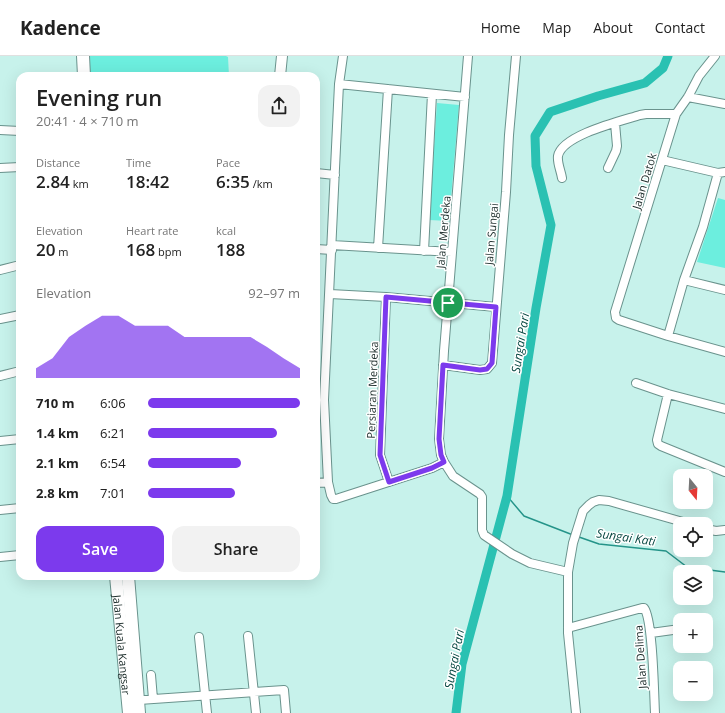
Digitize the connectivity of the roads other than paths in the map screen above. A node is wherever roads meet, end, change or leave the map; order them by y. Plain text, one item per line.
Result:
1 (74, 56) edge
2 (83, 56) edge
3 (282, 56) edge
4 (343, 56) edge
5 (468, 56) edge
6 (516, 56) edge
7 (715, 56) edge
8 (76, 72) edge
9 (84, 72) edge
10 (280, 72) edge
11 (339, 84) junction
12 (388, 89) junction
13 (432, 94) junction
14 (465, 97) junction
15 (688, 97) junction
16 (725, 104) edge
17 (676, 114) junction
18 (615, 123) junction
19 (0, 130) edge
20 (16, 132) edge
21 (662, 160) junction
22 (16, 167) edge
23 (0, 168) edge
24 (608, 168) dead end
25 (722, 172) edge
26 (320, 173) edge
27 (336, 175) junction
28 (562, 178) dead end
29 (332, 248) junction
30 (378, 248) junction
31 (320, 249) edge
32 (424, 251) junction
33 (452, 252) junction
34 (16, 266) edge
35 (0, 270) edge
36 (684, 280) junction
37 (725, 290) edge
38 (330, 294) junction
39 (386, 297) junction
40 (448, 303) junction
41 (496, 307) junction
42 (16, 316) edge
43 (0, 319) edge
44 (668, 336) junction
45 (725, 352) edge
46 (443, 365) junction
47 (16, 373) edge
48 (0, 376) edge
49 (636, 383) dead end
50 (668, 394) junction
51 (725, 409) edge
52 (16, 439) edge
53 (0, 441) edge
54 (444, 462) junction
55 (725, 472) edge
56 (328, 482) junction
57 (389, 482) junction
58 (320, 483) edge
59 (16, 508) edge
60 (0, 510) edge
61 (673, 519) edge
62 (713, 530) edge
63 (725, 530) edge
64 (16, 555) edge
65 (0, 557) edge
66 (568, 572) junction
67 (116, 580) edge
68 (128, 580) edge
69 (568, 628) junction
70 (673, 630) edge
71 (651, 633) junction
72 (248, 636) dead end
73 (199, 637) dead end
74 (150, 675) dead end
75 (253, 692) junction
76 (206, 695) junction
77 (153, 699) junction
78 (139, 700) junction
79 (128, 713) edge
80 (140, 713) edge
81 (207, 713) edge
82 (256, 713) edge
83 (286, 713) edge
84 (576, 713) edge
85 (655, 713) edge

1 - 8 highway
2 - 9 highway
3 - 10 main road
4 - 11 street
5 - 14 street, Jalan Merdeka
6 - 41 street, Jalan Sungai
7 - 15 street, Jalan Datok
11 - 12 street
11 - 27 street
12 - 13 street
12 - 30 street
13 - 14 street
13 - 32 street
14 - 33 street, Jalan Merdeka
15 - 16 street
15 - 17 street, Jalan Datok
17 - 18 street
17 - 21 street, Jalan Datok
18 - 24 street
18 - 28 street
19 - 20 street
21 - 25 street
21 - 44 street, Jalan Datok
22 - 23 street
25 - 36 street
26 - 27 street
27 - 29 street
29 - 30 street
29 - 31 street
29 - 38 street
30 - 32 street
32 - 33 street
33 - 40 street, Jalan Merdeka
34 - 35 street
36 - 37 street
36 - 44 street
38 - 39 street
38 - 56 street
39 - 40 street
39 - 57 street, Persiaran Merdeka
40 - 41 street
40 - 46 street, Jalan Merdeka
41 - 46 street, Jalan Sungai
42 - 43 street
44 - 45 street
46 - 54 street, Jalan Merdeka
47 - 48 street
49 - 50 street
50 - 51 street
50 - 55 street
52 - 53 street
54 - 57 street
54 - 66 street, Jalan Merdeka
56 - 57 street
56 - 58 street
59 - 60 street
61 - 66 street
62 - 63 street
64 - 65 street
66 - 69 street
67 - 79 highway, Jalan Kuala Kangsar
68 - 78 highway, Jalan Kuala Kangsar
69 - 71 street, Jalan Delima
69 - 84 street
70 - 71 street
71 - 85 street, Jalan Delima
72 - 75 street
73 - 76 street
74 - 77 street
75 - 76 street
75 - 82 street
75 - 83 street
76 - 77 street
76 - 81 street
77 - 78 street
78 - 80 highway, Jalan Kuala Kangsar

